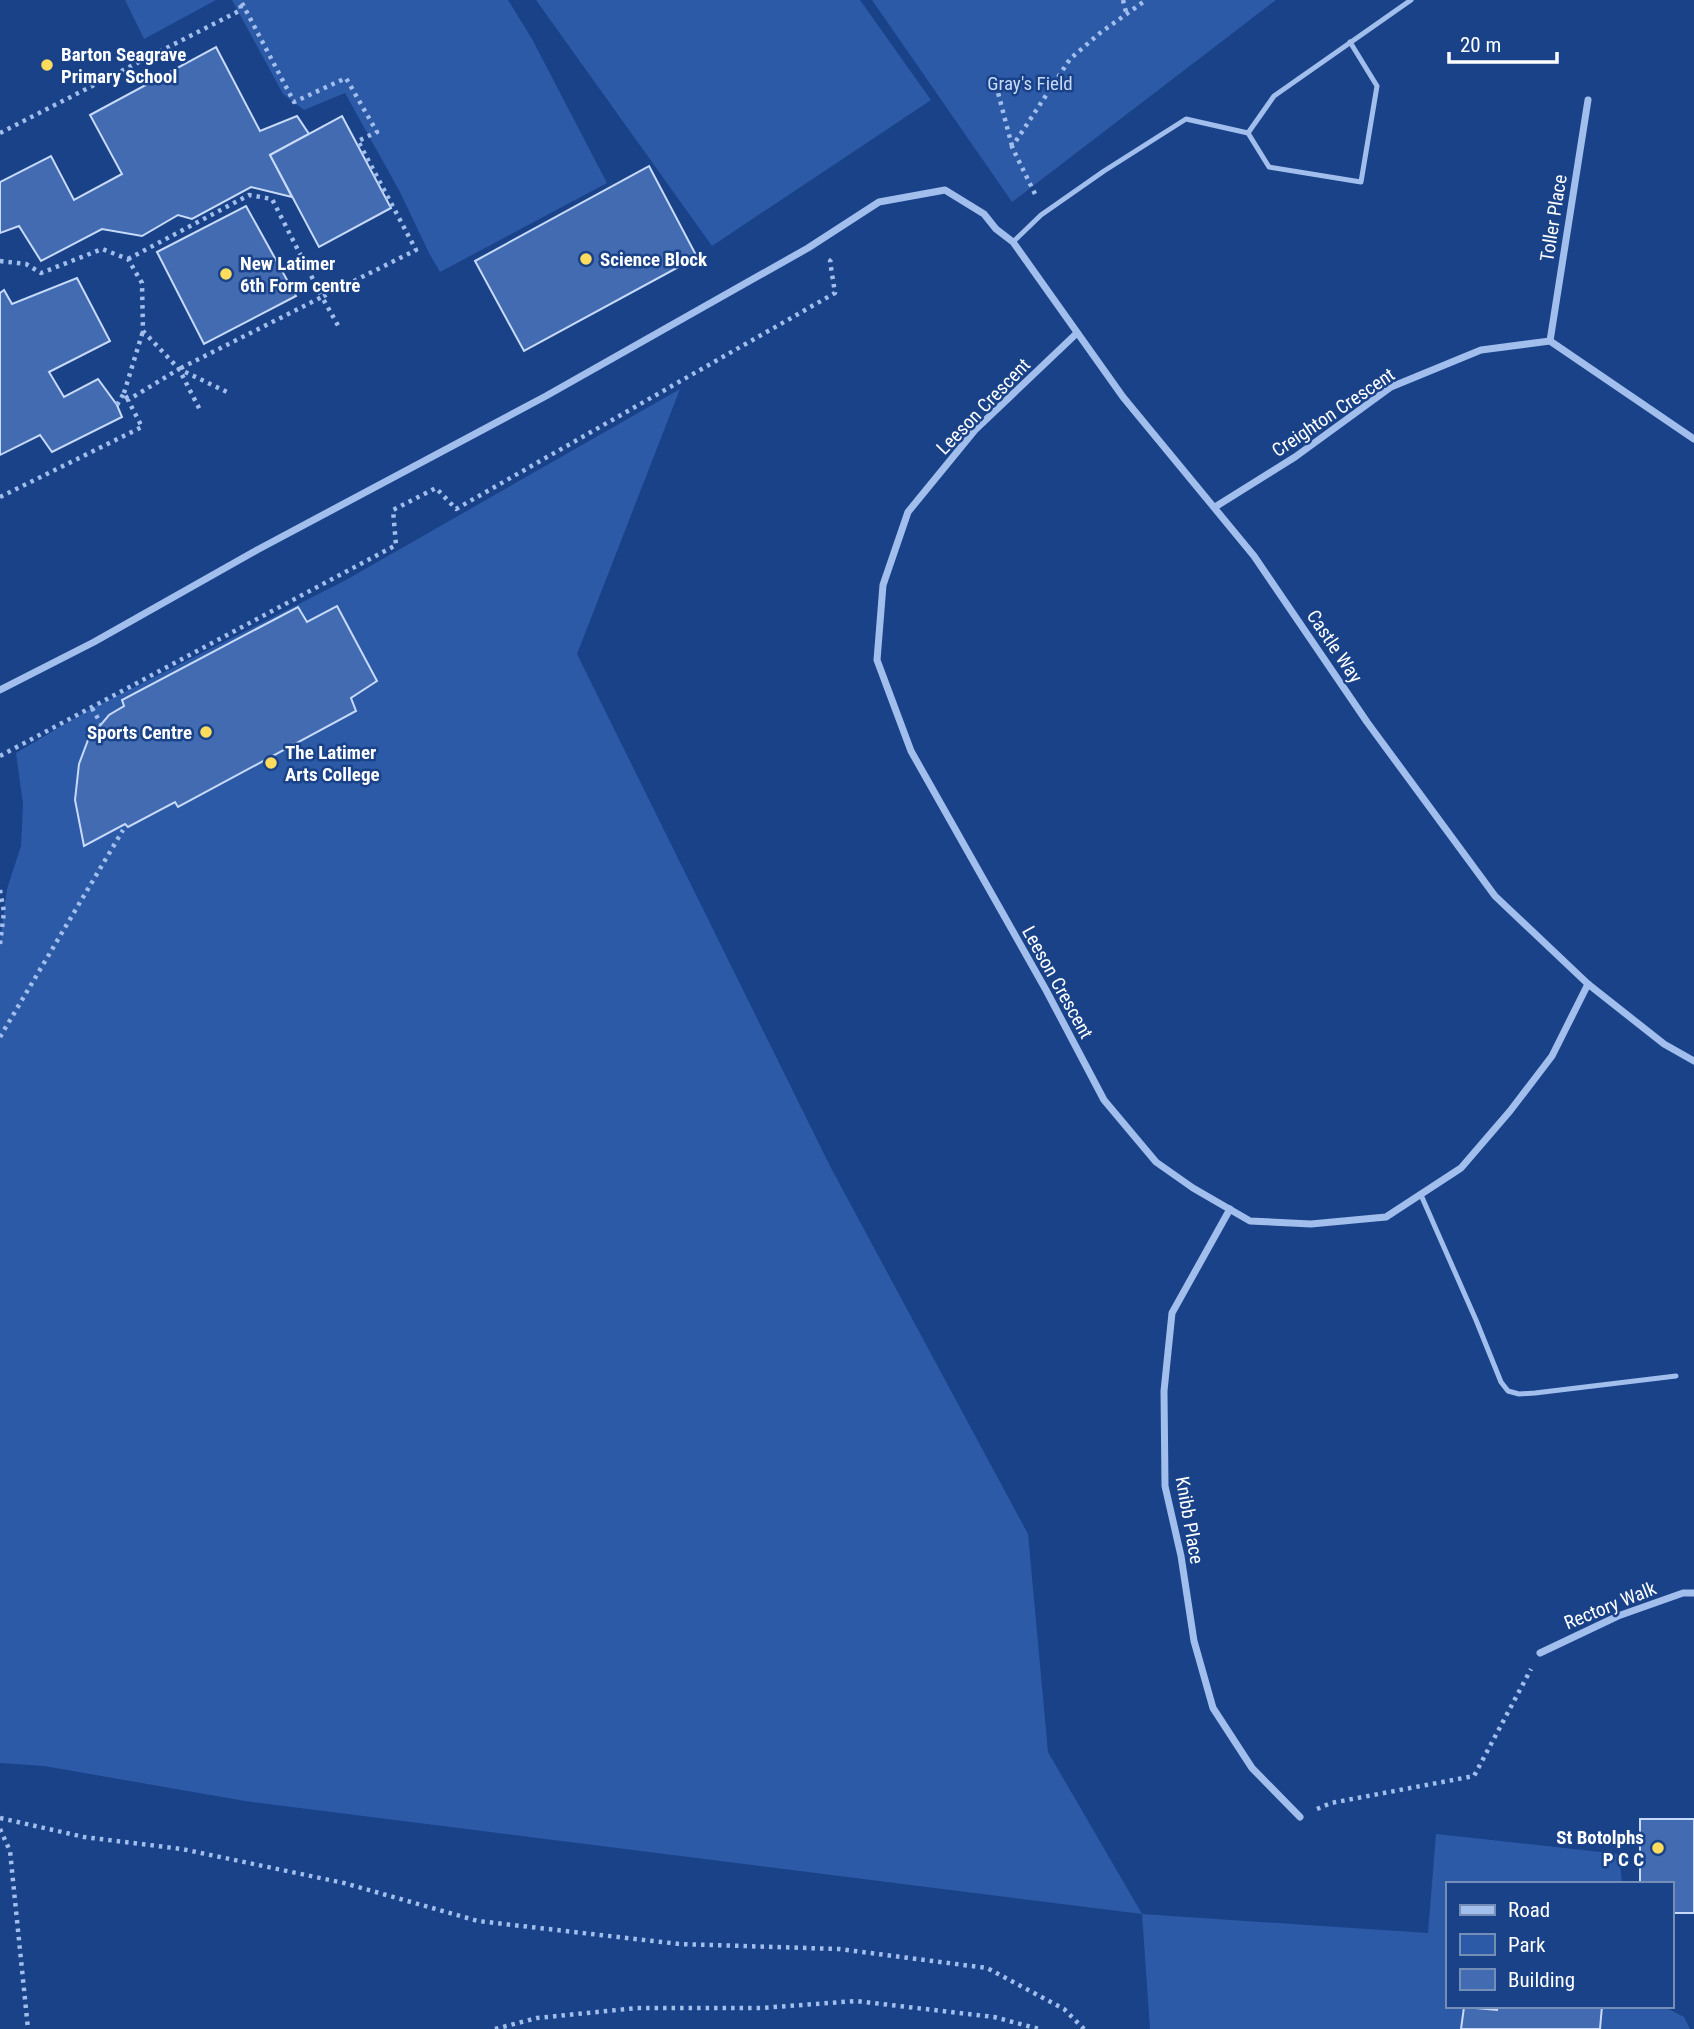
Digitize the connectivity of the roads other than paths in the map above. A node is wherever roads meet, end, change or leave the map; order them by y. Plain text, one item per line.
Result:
1 (1411, 0) edge
2 (1350, 42) junction
3 (1588, 100) dead end
4 (1248, 133) junction
5 (1013, 242) junction
6 (1077, 333) junction
7 (1550, 341) junction
8 (1694, 439) edge
9 (1215, 507) junction
10 (0, 690) edge
11 (1588, 984) junction
12 (1694, 1060) edge
13 (1421, 1195) junction
14 (1230, 1209) junction
15 (1676, 1376) dead end
16 (1694, 1593) edge
17 (1540, 1653) road end
18 (1300, 1817) road end

1 - 2 lane
2 - 4 lane
2 - 4 lane
3 - 7 street, Toller Place
4 - 5 lane
5 - 6 street, Castle Way
5 - 10 street, Castle Way
6 - 9 street, Castle Way
6 - 14 street, Leeson Crescent
7 - 8 street
7 - 9 street, Creighton Crescent
9 - 11 street, Castle Way
11 - 12 street, Castle Way
11 - 13 street, Leeson Crescent
13 - 14 street, Leeson Crescent
13 - 15 lane
14 - 18 street, Knibb Place
16 - 17 street, Rectory Walk

